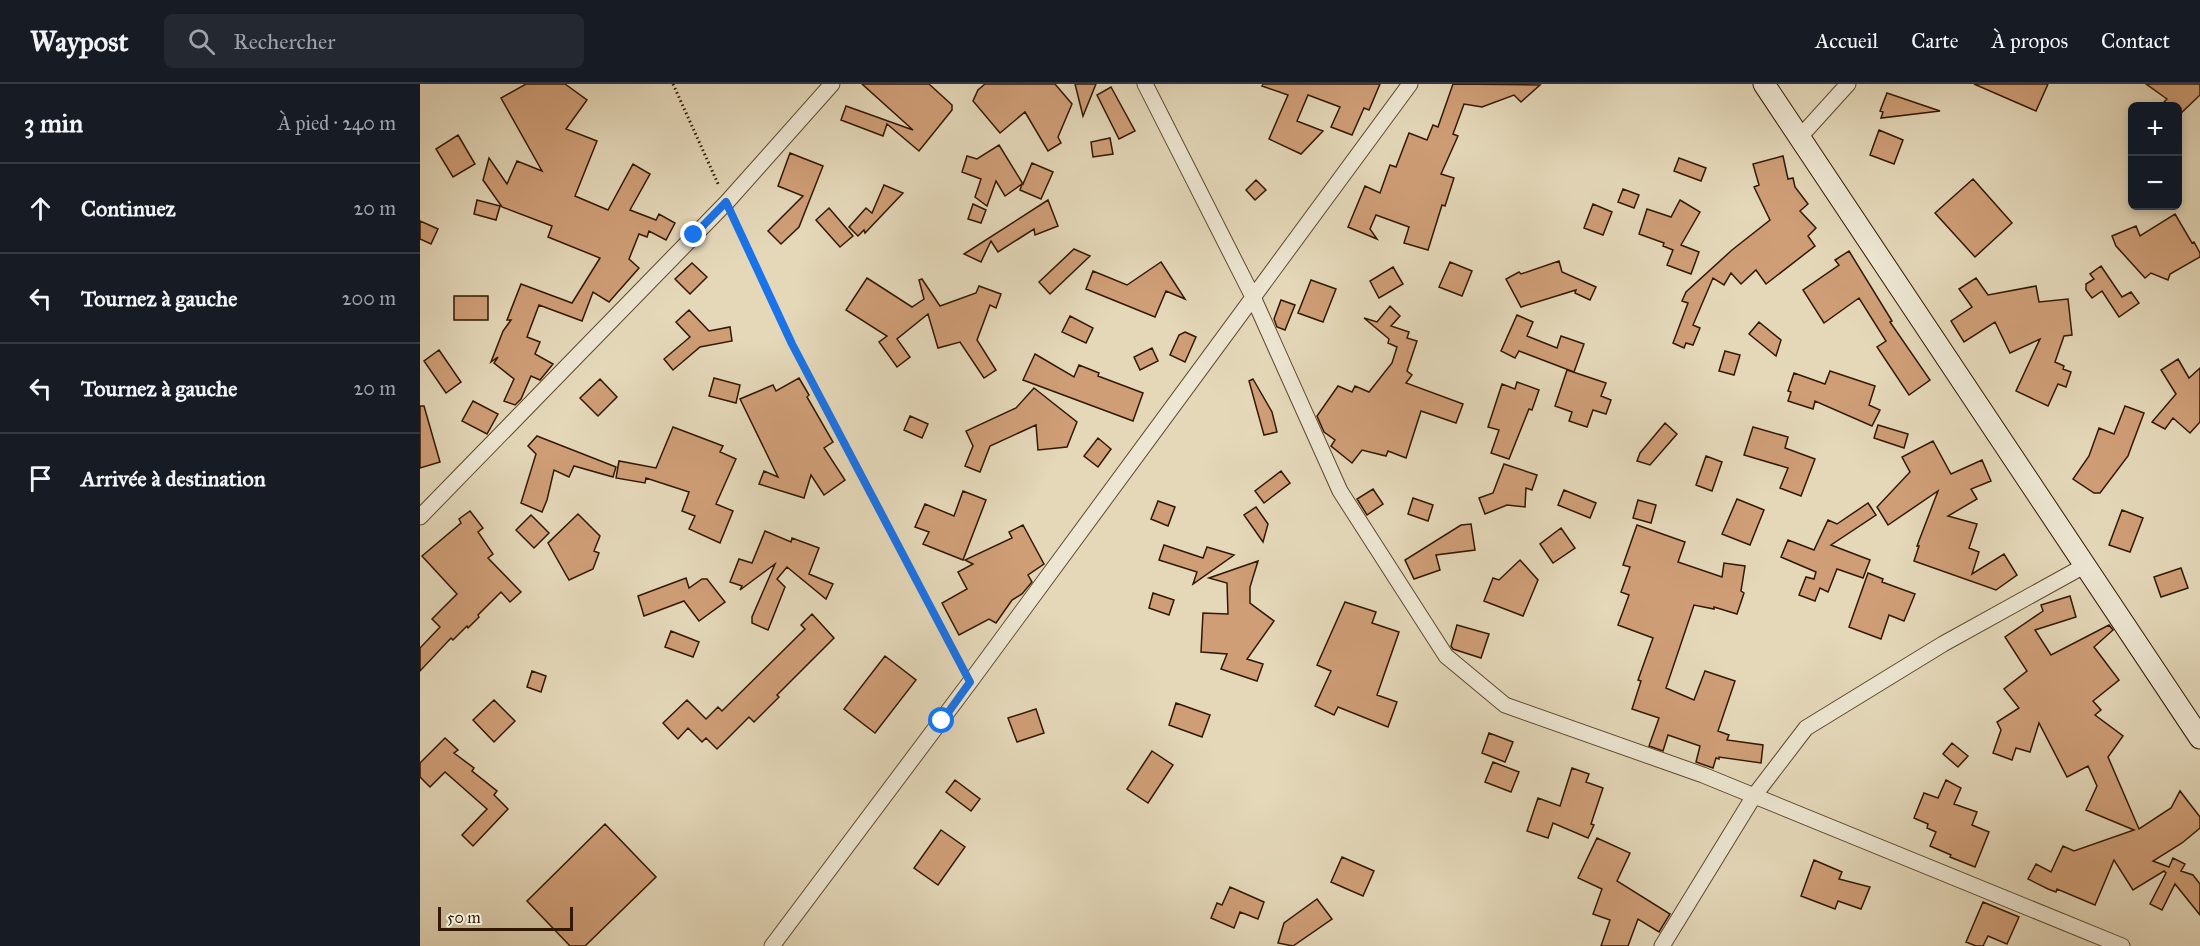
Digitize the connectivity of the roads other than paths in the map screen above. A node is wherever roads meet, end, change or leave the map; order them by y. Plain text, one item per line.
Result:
1 (832, 84) edge
2 (1145, 84) edge
3 (1410, 84) edge
4 (1764, 84) edge
5 (1848, 84) edge
6 (1799, 138) junction
7 (1253, 297) junction
8 (420, 517) edge
9 (2084, 566) junction
10 (2200, 738) edge
11 (1754, 796) junction
12 (772, 946) edge
13 (1662, 946) edge
14 (2122, 946) edge

1 - 8 street
2 - 7 street
3 - 7 street
4 - 6 main road
5 - 6 street
6 - 9 main road
7 - 11 street
7 - 12 street
9 - 10 main road
9 - 11 street
11 - 13 street
11 - 14 street

